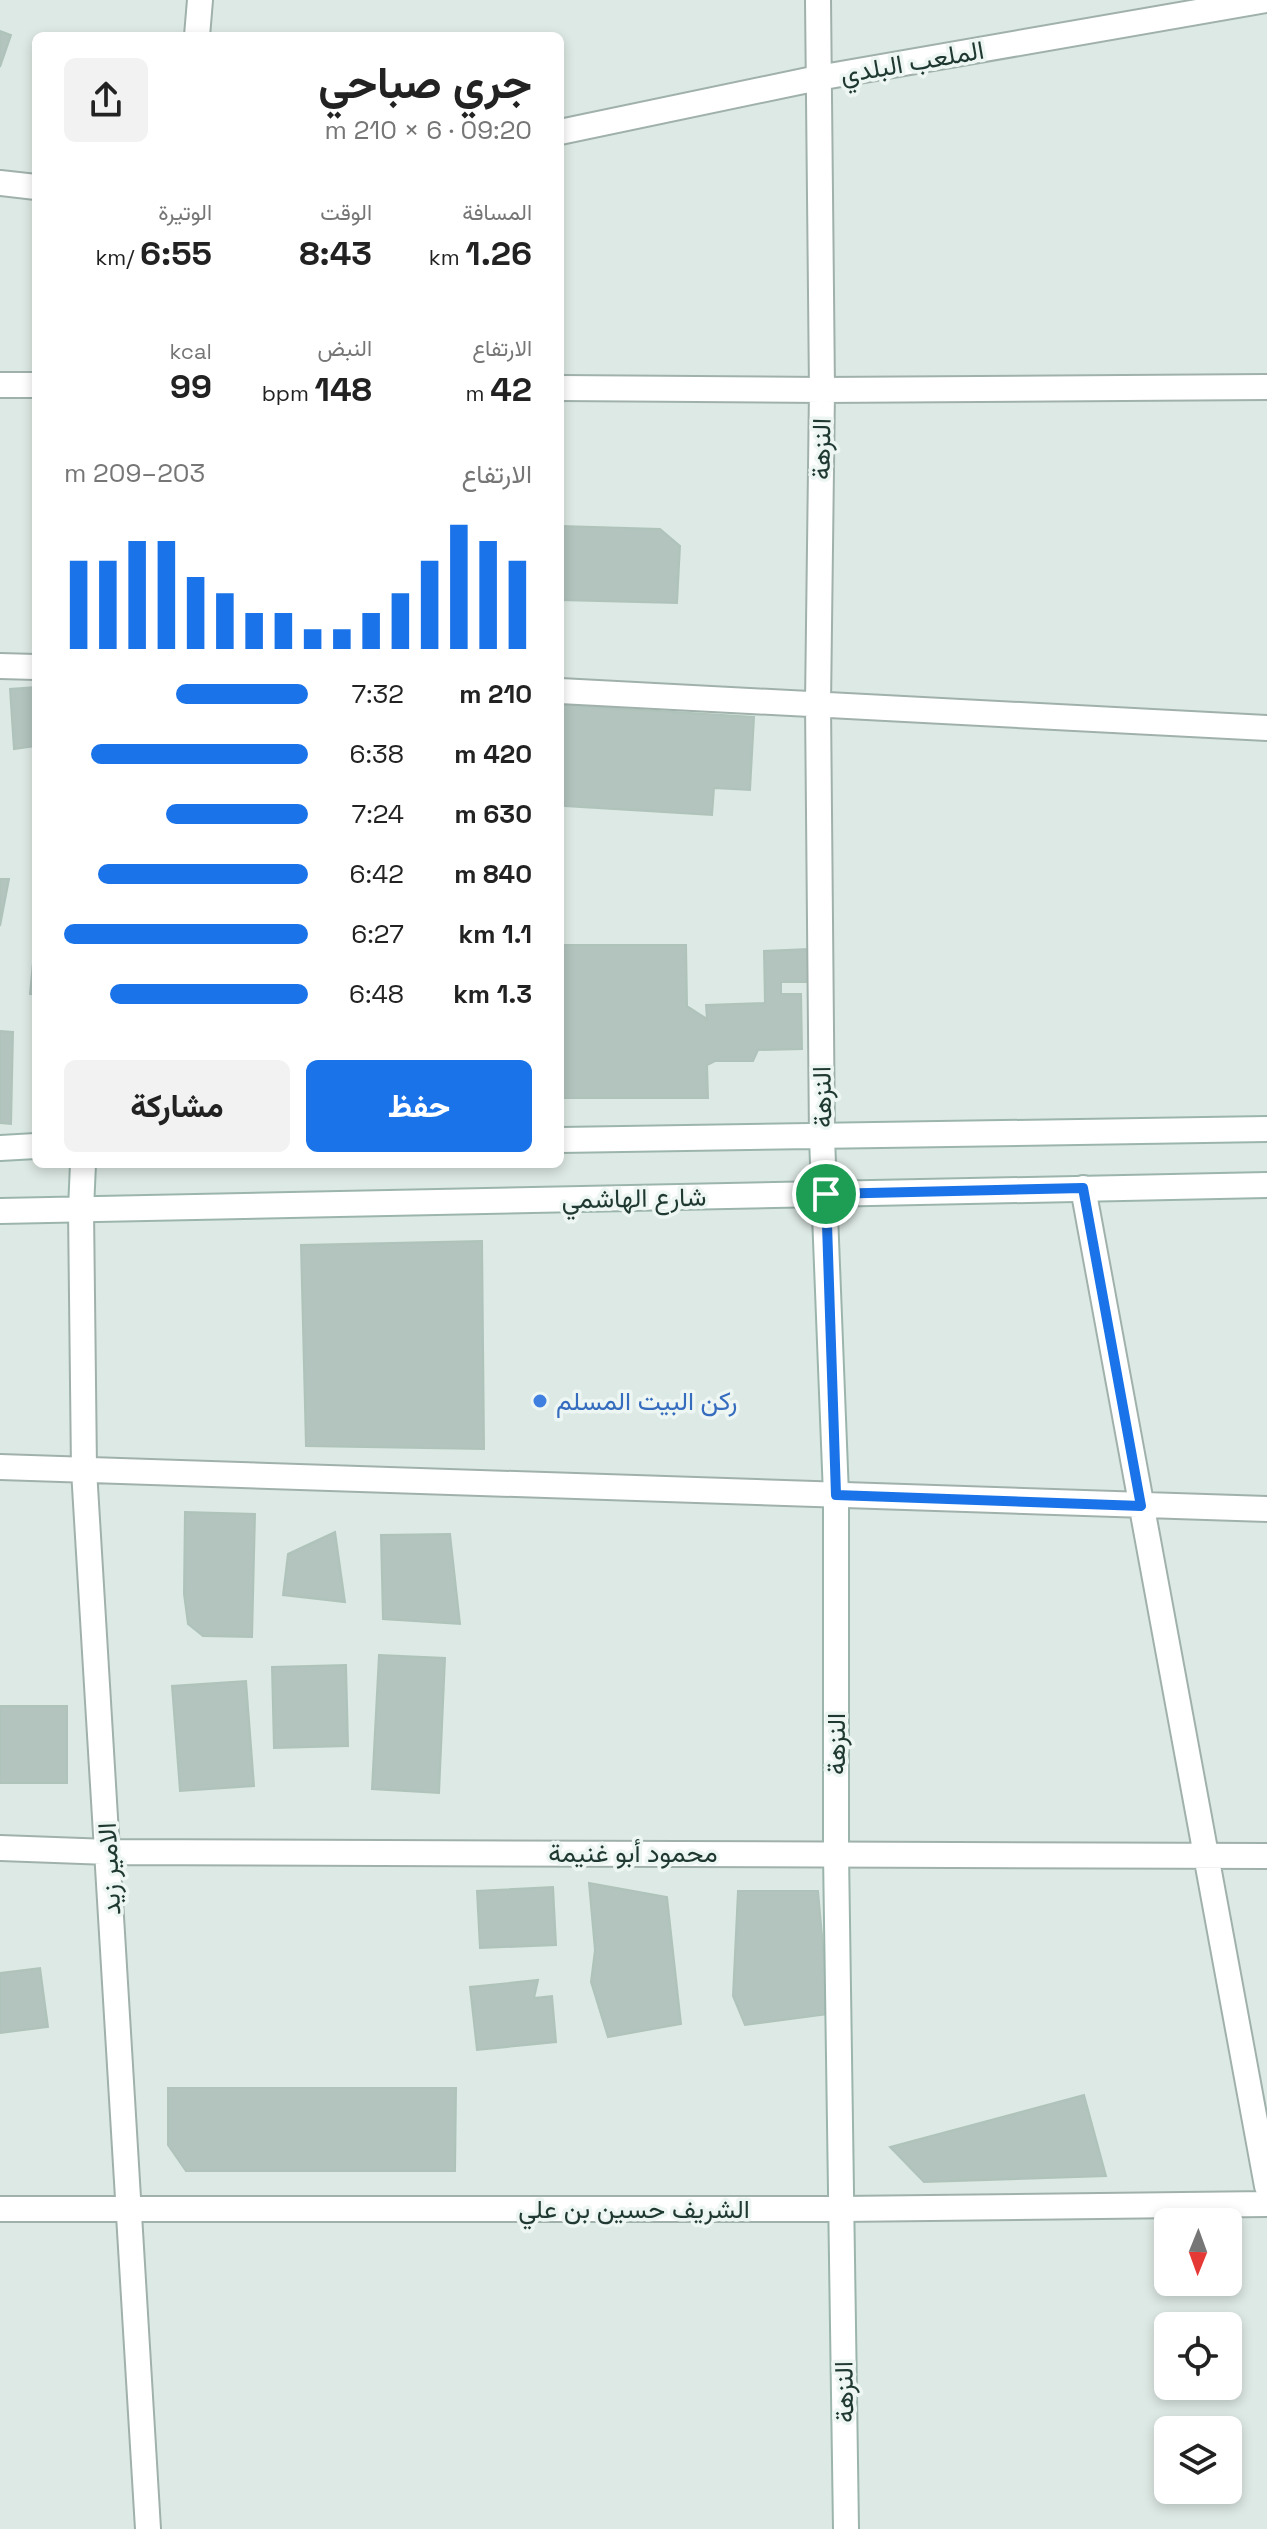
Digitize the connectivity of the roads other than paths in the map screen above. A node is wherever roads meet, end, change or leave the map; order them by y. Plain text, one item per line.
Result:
1 (200, 0) edge
2 (818, 0) edge
3 (1266, 0) edge
4 (197, 32) edge
5 (818, 78) junction
6 (564, 131) edge
7 (0, 183) edge
8 (32, 187) edge
9 (0, 385) edge
10 (32, 385) edge
11 (1267, 387) edge
12 (564, 388) edge
13 (822, 390) junction
14 (0, 666) edge
15 (32, 667) edge
16 (564, 691) edge
17 (818, 704) junction
18 (1267, 728) edge
19 (1267, 1129) edge
20 (822, 1138) junction
21 (564, 1140) edge
22 (32, 1146) edge
23 (0, 1148) edge
24 (83, 1168) edge
25 (1267, 1185) edge
26 (1083, 1188) junction
27 (826, 1194) junction
28 (81, 1209) junction
29 (0, 1211) edge
30 (0, 1467) edge
31 (84, 1470) junction
32 (836, 1495) junction
33 (1141, 1506) junction
34 (1267, 1509) edge
35 (0, 1848) edge
36 (109, 1852) junction
37 (836, 1854) junction
38 (1206, 1855) junction
39 (1267, 1856) edge
40 (1267, 2186) edge
41 (1267, 2204) edge
42 (0, 2209) edge
43 (128, 2209) junction
44 (842, 2209) junction
45 (148, 2529) edge
46 (846, 2529) edge

1 - 4 street
2 - 5 street, النزهة
3 - 5 street, الملعب البلدي
5 - 6 street, الملعب البلدي
5 - 13 street, النزهة
7 - 8 street
9 - 10 street
11 - 13 street
12 - 13 street
13 - 17 street, النزهة
14 - 15 street
16 - 17 street
17 - 18 street
17 - 20 street, النزهة
19 - 20 street
20 - 21 street
20 - 27 street, النزهة
22 - 23 street
24 - 28 street, الامير زيد
25 - 26 street, شارع الهاشمي
26 - 27 street, شارع الهاشمي
26 - 33 street
27 - 28 street, شارع الهاشمي
27 - 32 street, النزهة
28 - 29 street, شارع الهاشمي
28 - 31 street, الامير زيد
30 - 31 street
31 - 32 street
31 - 36 street, الامير زيد
32 - 33 street
32 - 37 street, النزهة
33 - 34 street
33 - 38 street
35 - 36 street, محمود أبو غنيمة
36 - 37 street, محمود أبو غنيمة
36 - 43 street, الامير زيد
37 - 38 street, محمود أبو غنيمة
37 - 44 street, النزهة
38 - 39 street, محمود أبو غنيمة
38 - 40 street
41 - 44 street, الشريف حسين بن علي
42 - 43 street, الشريف حسين بن علي
43 - 44 street, الشريف حسين بن علي
43 - 45 street, الامير زيد
44 - 46 street, النزهة

